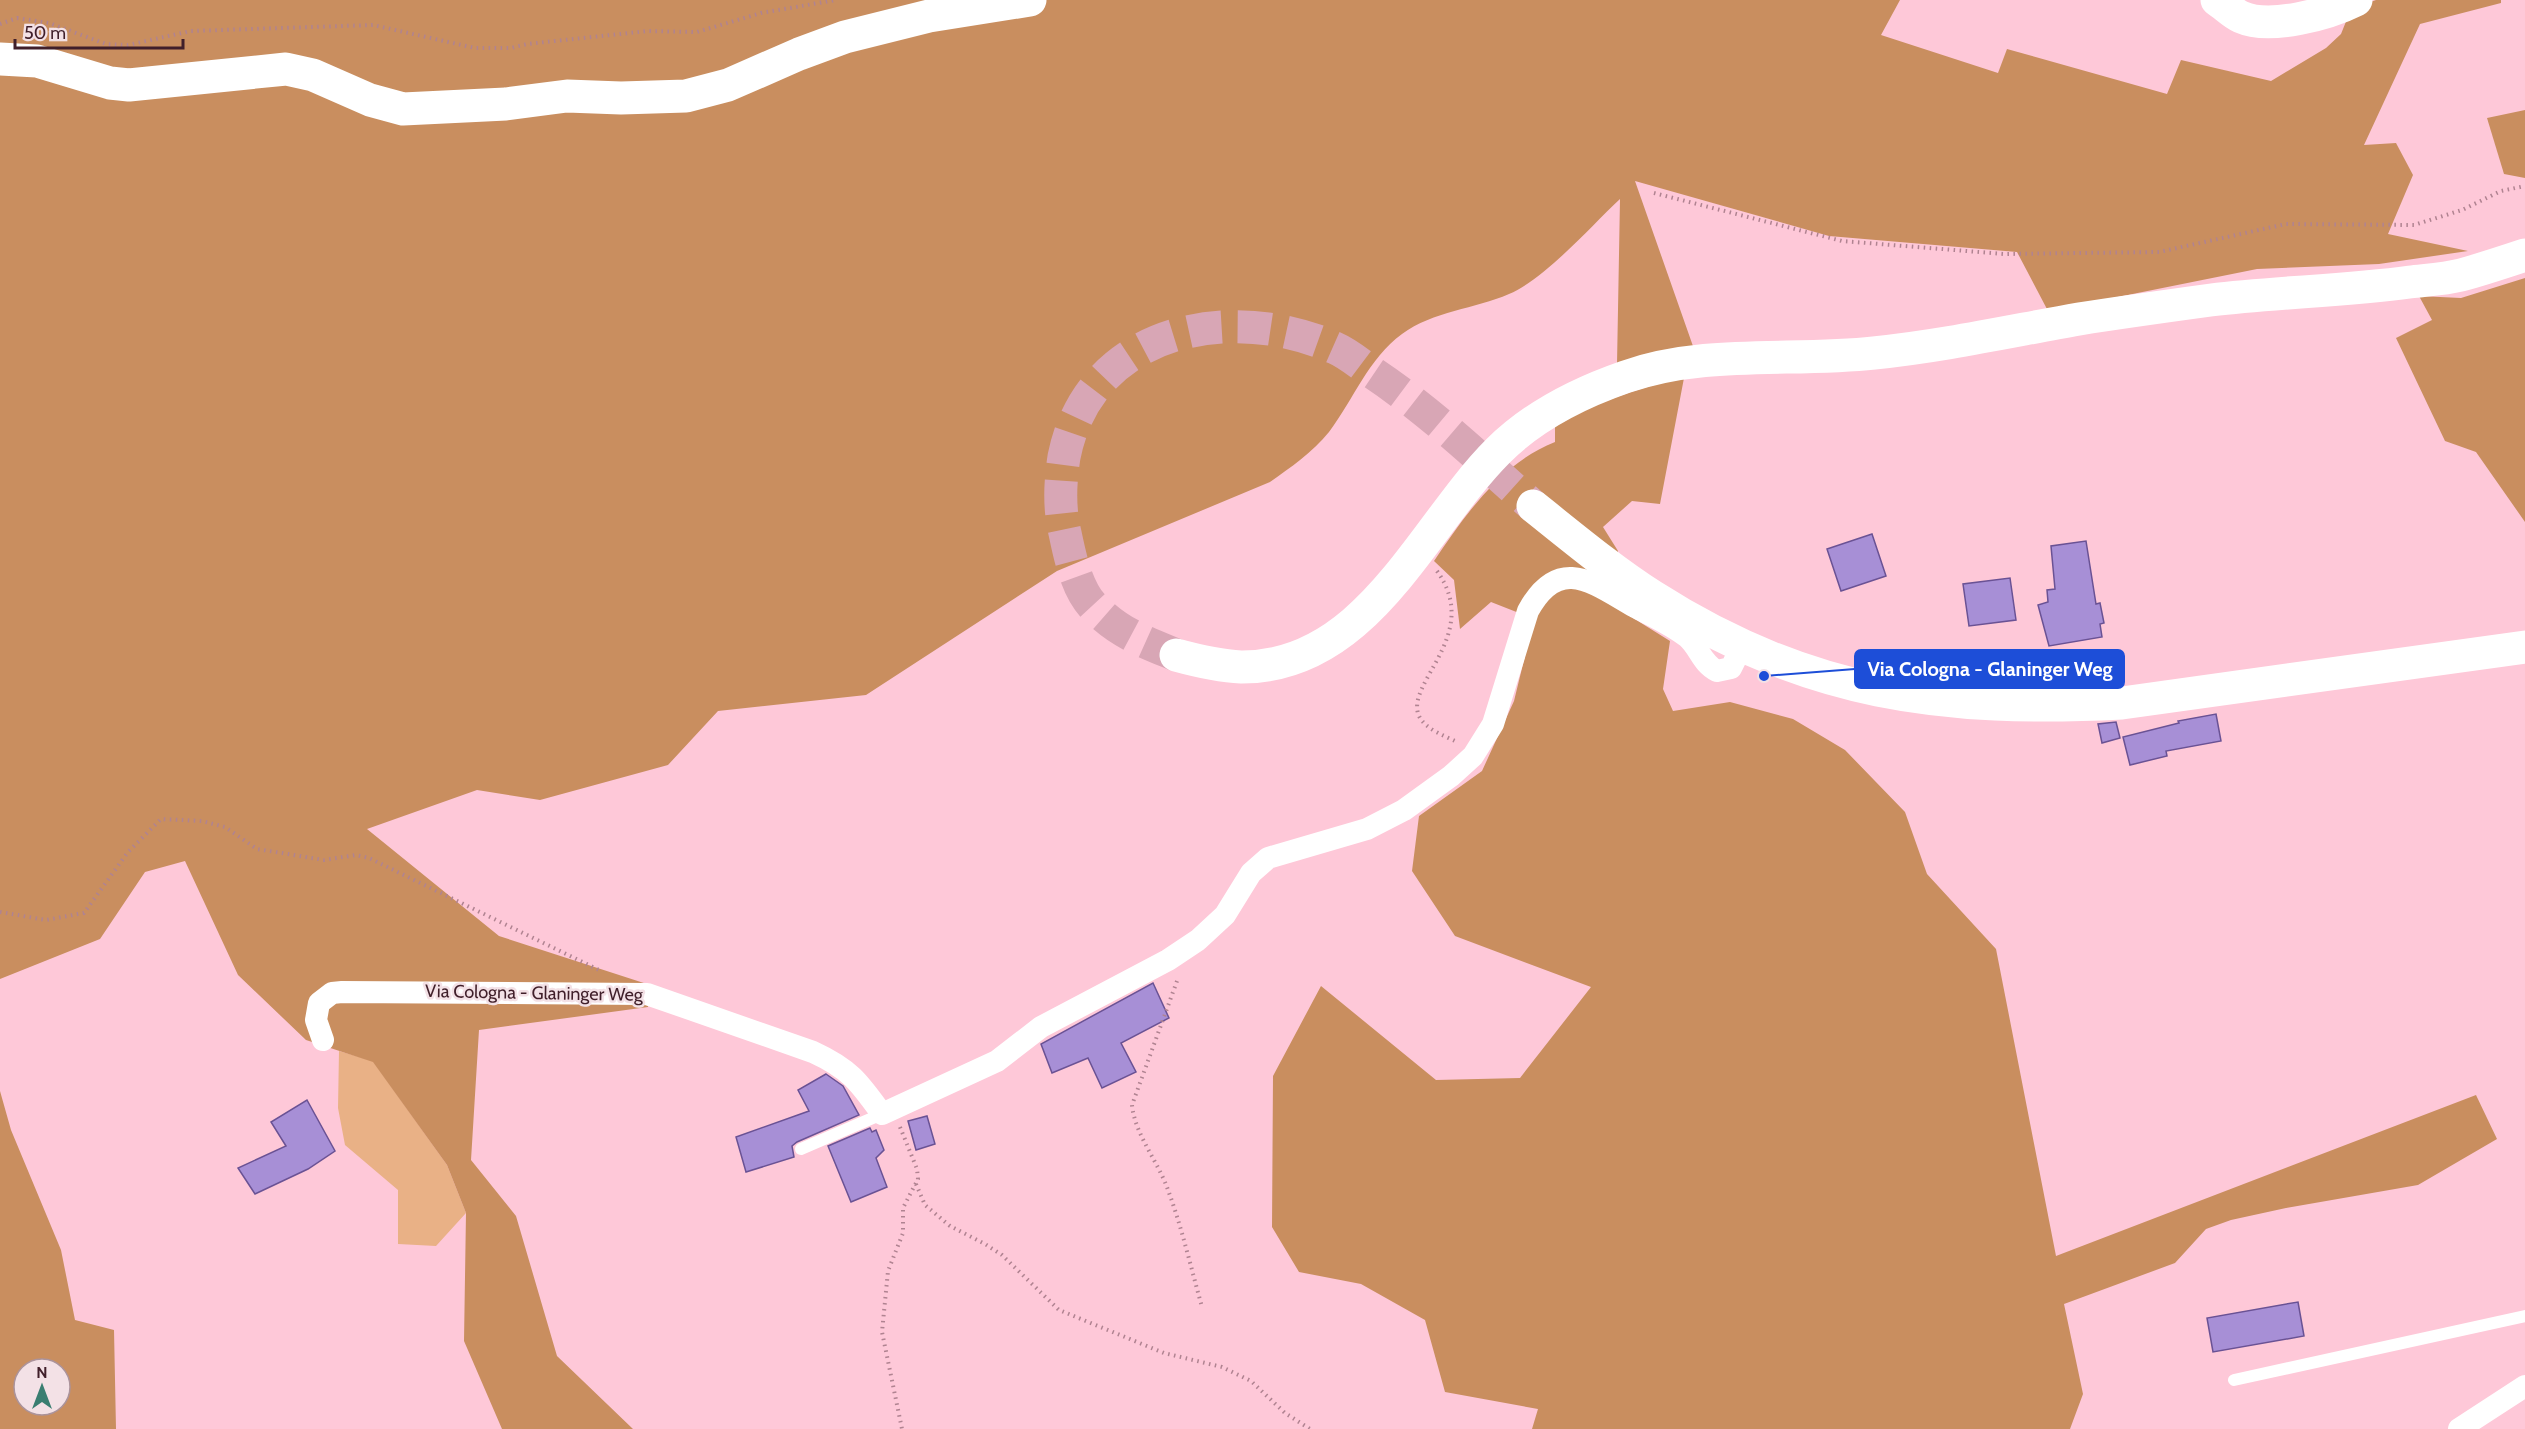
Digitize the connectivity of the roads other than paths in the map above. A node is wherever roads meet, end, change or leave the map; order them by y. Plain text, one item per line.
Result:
1 (1030, 0) edge
2 (2217, 0) edge
3 (2356, 0) edge
4 (0, 59) edge
5 (2525, 255) edge
6 (1533, 506) tunnel mouth
7 (1742, 646) junction
8 (2525, 647) edge
9 (1176, 655) tunnel mouth
10 (323, 1040) dead end
11 (882, 1114) junction
12 (801, 1149) dead end
13 (2525, 1316) edge
14 (2234, 1380) dead end
15 (2525, 1386) edge
16 (2459, 1429) edge

1 - 4 main road
2 - 3 main road
5 - 9 main road
6 - 7 main road
7 - 8 main road
7 - 11 street
10 - 11 street, Via Cologna - Glaninger Weg
11 - 12 lane
13 - 14 lane
15 - 16 street

